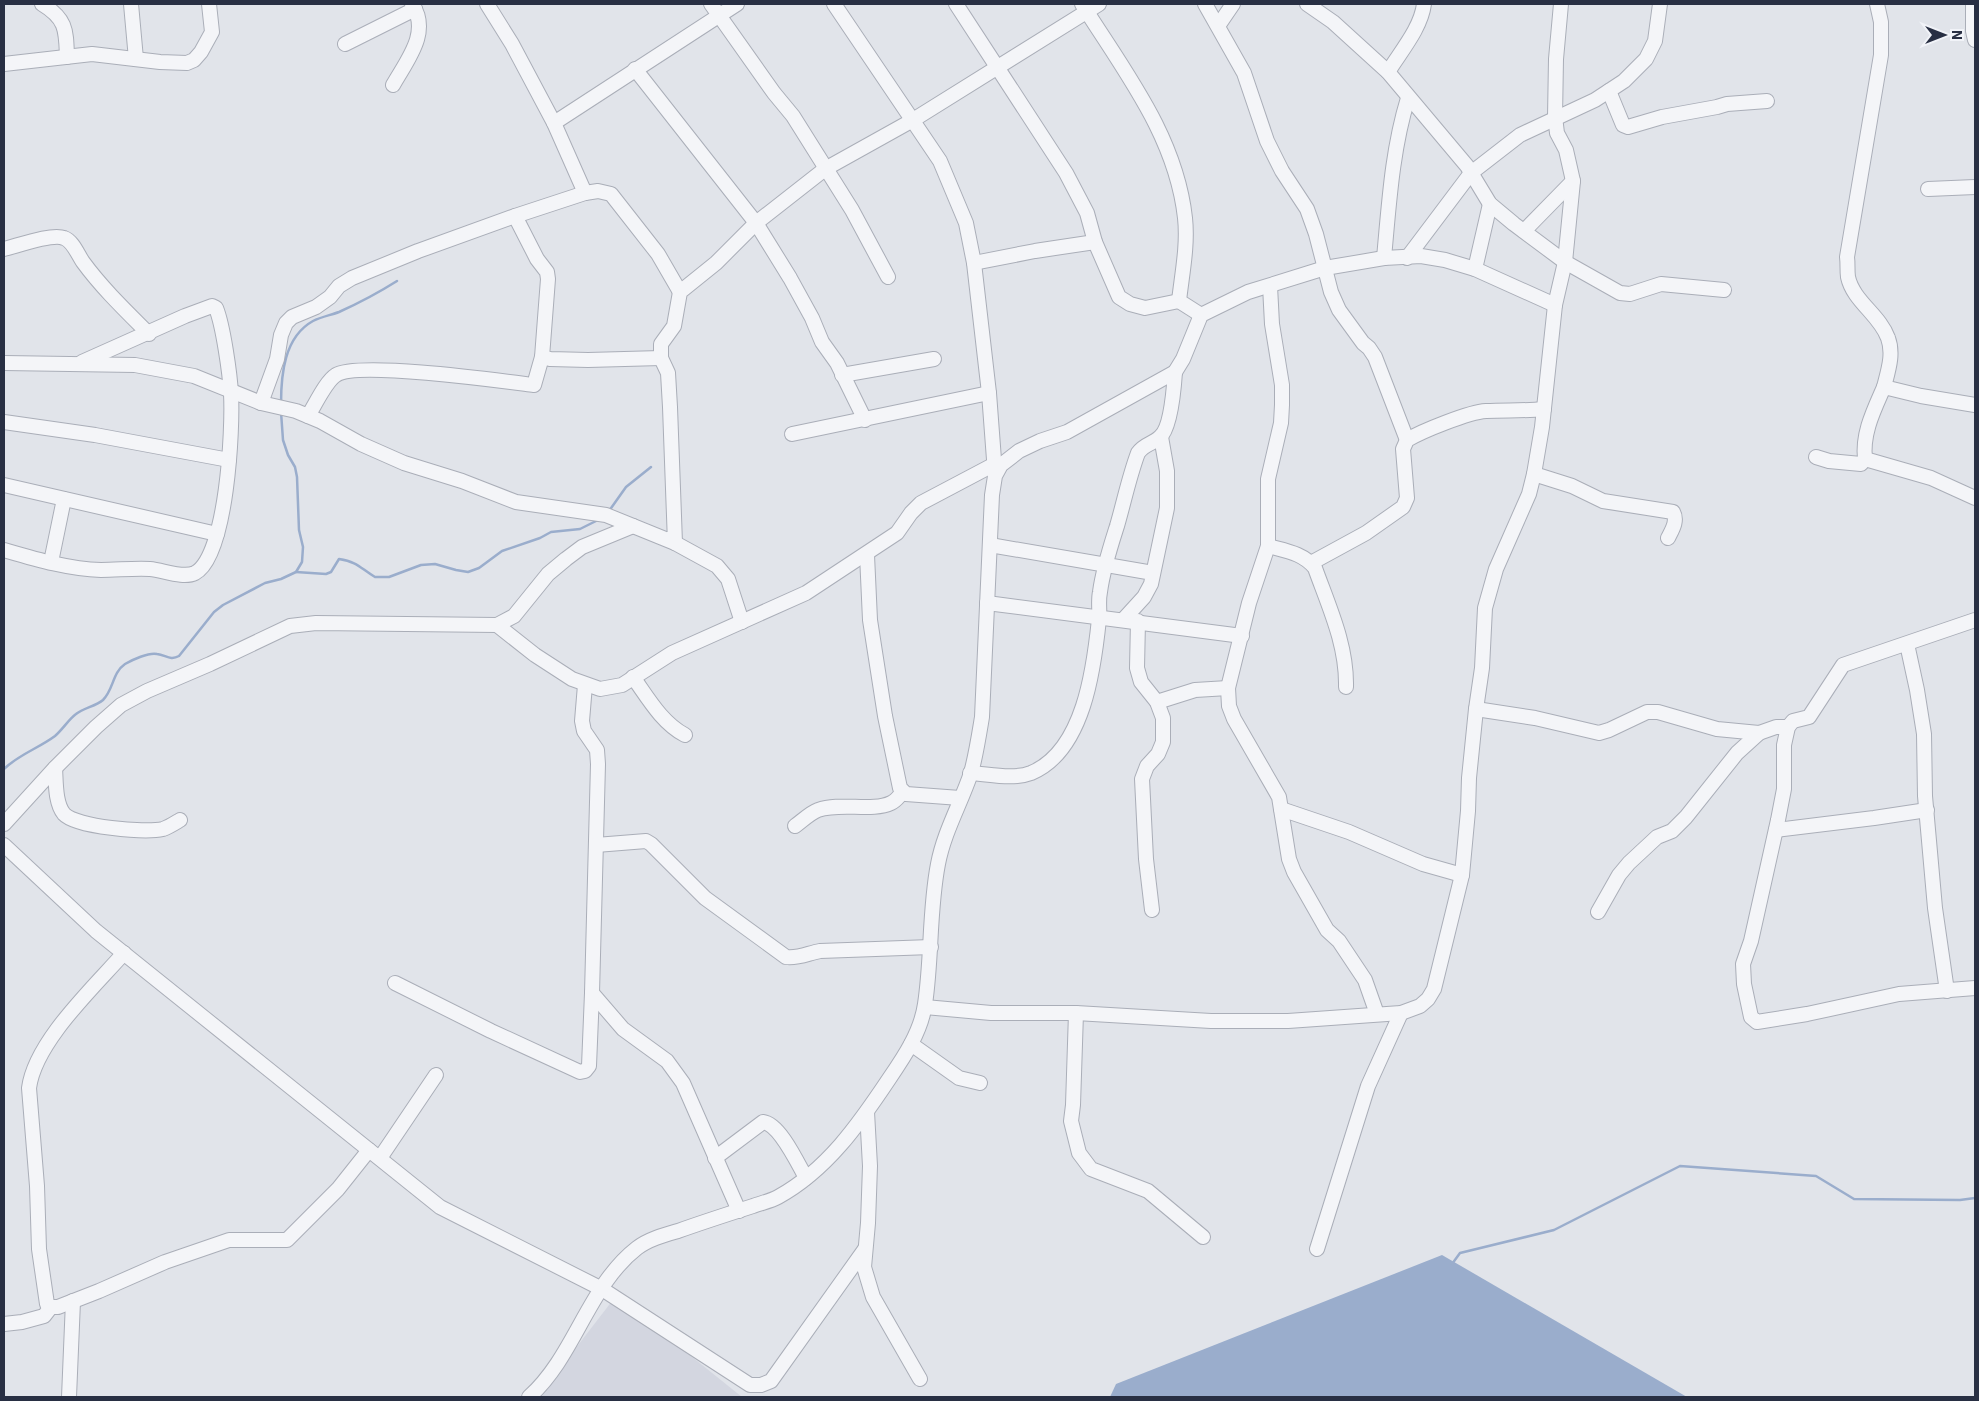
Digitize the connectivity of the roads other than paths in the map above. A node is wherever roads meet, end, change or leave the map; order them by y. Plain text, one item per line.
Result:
1 (42, 4) edge
2 (131, 4) edge
3 (209, 4) edge
4 (487, 4) edge
5 (737, 4) edge
6 (834, 4) edge
7 (956, 4) edge
8 (1099, 4) edge
9 (1205, 4) edge
10 (1233, 4) edge
11 (1307, 4) edge
12 (1424, 4) edge
13 (1561, 4) edge
14 (1660, 4) edge
15 (1877, 4) edge
16 (1973, 4) edge
17 (413, 6) edge
18 (1084, 8) edge
19 (714, 10) edge
20 (1218, 26) junction
21 (1975, 40) edge
22 (345, 44) dead end
23 (67, 58) junction
24 (136, 59) junction
25 (4, 64) edge
26 (998, 67) junction
27 (635, 69) junction
28 (1388, 72) junction
29 (393, 85) dead end
30 (1609, 91) junction
31 (1408, 98) junction
32 (1767, 101) dead end
33 (1555, 117) junction
34 (913, 120) junction
35 (554, 123) junction
36 (825, 169) junction
37 (1471, 173) junction
38 (1573, 181) junction
39 (1975, 187) edge
40 (1928, 189) dead end
41 (585, 193) junction
42 (1490, 204) junction
43 (515, 216) junction
44 (756, 223) junction
45 (1524, 231) junction
46 (1095, 242) junction
47 (4, 249) edge
48 (1384, 258) junction
49 (1408, 258) junction
50 (1566, 262) junction
51 (974, 263) junction
52 (1325, 268) junction
53 (1475, 269) junction
54 (888, 276) dead end
55 (1270, 286) junction
56 (1724, 290) dead end
57 (680, 292) junction
58 (1179, 301) junction
59 (1555, 305) junction
60 (1201, 315) junction
61 (149, 334) junction
62 (542, 357) junction
63 (661, 358) junction
64 (934, 359) dead end
65 (4, 363) edge
66 (75, 365) junction
67 (1176, 372) junction
68 (842, 375) junction
69 (1884, 387) junction
70 (231, 392) junction
71 (989, 393) junction
72 (261, 403) junction
73 (1975, 404) edge
74 (1544, 409) junction
75 (308, 416) junction
76 (865, 420) junction
77 (4, 422) edge
78 (792, 434) dead end
79 (1161, 437) junction
80 (1407, 440) junction
81 (1816, 457) dead end
82 (1865, 459) junction
83 (229, 460) junction
84 (994, 470) junction
85 (1534, 474) junction
86 (4, 484) edge
87 (1975, 498) edge
88 (64, 499) junction
89 (633, 526) junction
90 (217, 534) junction
91 (1668, 538) dead end
92 (675, 543) junction
93 (990, 545) junction
94 (1268, 546) junction
95 (4, 550) edge
96 (866, 555) junction
97 (51, 562) junction
98 (1311, 563) junction
99 (1104, 564) junction
100 (1153, 573) junction
101 (987, 603) junction
102 (1100, 617) junction
103 (1123, 620) junction
104 (1138, 621) junction
105 (742, 622) junction
106 (1975, 623) edge
107 (498, 625) junction
108 (1242, 636) junction
109 (1907, 644) junction
110 (633, 678) junction
111 (585, 685) junction
112 (1346, 687) dead end
113 (1228, 688) junction
114 (1157, 702) junction
115 (1476, 708) junction
116 (1788, 727) junction
117 (1759, 734) junction
118 (685, 735) dead end
119 (55, 768) junction
120 (970, 773) junction
121 (903, 792) junction
122 (960, 798) junction
123 (1281, 809) junction
124 (1927, 810) junction
125 (180, 820) dead end
126 (4, 824) edge
127 (795, 826) dead end
128 (1776, 830) junction
129 (4, 844) edge
130 (596, 845) junction
131 (1462, 875) junction
132 (1152, 910) dead end
133 (1598, 912) dead end
134 (931, 946) junction
135 (124, 954) junction
136 (396, 983) dead end
137 (1975, 988) edge
138 (1947, 991) junction
139 (592, 993) junction
140 (925, 1007) junction
141 (1076, 1013) junction
142 (1401, 1013) junction
143 (1377, 1014) junction
144 (911, 1044) junction
145 (436, 1075) dead end
146 (980, 1083) dead end
147 (867, 1112) junction
148 (374, 1154) junction
149 (715, 1158) junction
150 (806, 1178) junction
151 (739, 1210) junction
152 (1204, 1237) dead end
153 (865, 1249) junction
154 (1317, 1249) dead end
155 (602, 1289) junction
156 (73, 1301) junction
157 (51, 1307) junction
158 (4, 1324) edge
159 (920, 1379) dead end
160 (69, 1397) edge
161 (529, 1397) edge

1 - 23 street
2 - 24 street
3 - 24 street
4 - 35 street
5 - 19 street
6 - 34 street
7 - 26 street
8 - 18 street
9 - 20 street
10 - 20 street
11 - 28 street
12 - 28 street
13 - 33 street
14 - 30 street
15 - 69 street
16 - 21 street
17 - 22 street
17 - 29 street
18 - 26 street
18 - 58 street
19 - 27 street
19 - 36 street
20 - 52 street
23 - 24 street
23 - 25 street
26 - 34 street
26 - 46 street
27 - 35 street
27 - 44 street
28 - 31 street
30 - 32 street
30 - 33 street
31 - 37 street
31 - 48 street
33 - 37 street
33 - 38 street
34 - 36 street
34 - 51 street
35 - 41 street
36 - 44 street
36 - 54 street
37 - 42 street
37 - 49 street
38 - 45 street
38 - 50 street
39 - 40 street
41 - 43 street
41 - 57 street
42 - 45 street
42 - 53 street
43 - 62 street
43 - 72 street
44 - 57 street
44 - 68 street
45 - 50 street
46 - 51 street
46 - 58 street
47 - 61 street
48 - 49 street
48 - 52 street
49 - 53 street
50 - 56 street
50 - 59 street
51 - 71 street
52 - 55 street
52 - 80 street
53 - 59 street
55 - 60 street
55 - 94 street
57 - 63 street
58 - 60 street
59 - 74 street
60 - 67 street
61 - 66 street
61 - 70 street
62 - 63 street
62 - 75 street
63 - 92 street
64 - 68 street
65 - 66 street
66 - 70 street
67 - 79 street
67 - 84 street
68 - 76 street
69 - 73 street
69 - 82 street
70 - 72 street
70 - 83 street
71 - 76 street
71 - 84 street
72 - 75 street
74 - 80 street
74 - 85 street
75 - 89 street
76 - 78 street
77 - 83 street
79 - 99 street
79 - 100 street
80 - 98 street
81 - 82 street
82 - 87 street
83 - 90 street
84 - 93 street
84 - 96 street
85 - 91 street
85 - 115 street
86 - 88 street
88 - 90 street
88 - 97 street
89 - 92 street
89 - 107 street
90 - 97 street
92 - 105 street
93 - 99 street
93 - 101 street
94 - 98 street
94 - 108 street
95 - 97 street
96 - 105 street
96 - 121 street
98 - 112 street
99 - 100 street
99 - 102 street
100 - 103 street
101 - 102 street
101 - 120 street
102 - 103 street
102 - 120 street
103 - 104 street
104 - 108 street
104 - 114 street
105 - 110 street
106 - 109 street
107 - 111 street
107 - 119 street
108 - 113 street
109 - 116 street
109 - 124 street
110 - 111 street
110 - 118 street
111 - 130 street
113 - 114 street
113 - 123 street
114 - 132 street
115 - 117 street
115 - 131 street
116 - 117 street
116 - 128 street
117 - 133 street
119 - 125 street
119 - 126 street
120 - 122 street
121 - 122 street
121 - 127 street
122 - 134 street
123 - 131 street
123 - 143 street
124 - 128 street
124 - 138 street
128 - 138 street
129 - 135 street
130 - 134 street
130 - 139 street
131 - 142 street
134 - 140 street
135 - 148 street
135 - 157 street
136 - 139 street
137 - 138 street
139 - 149 street
140 - 141 street
140 - 144 street
141 - 143 street
141 - 152 street
142 - 143 street
142 - 154 street
144 - 146 street
144 - 147 street
145 - 148 street
147 - 150 street
147 - 153 street
148 - 155 street
148 - 156 street
149 - 150 street
149 - 151 street
150 - 151 street
151 - 155 street
153 - 155 street
153 - 159 street
155 - 161 street
156 - 157 street
156 - 160 street
157 - 158 street

